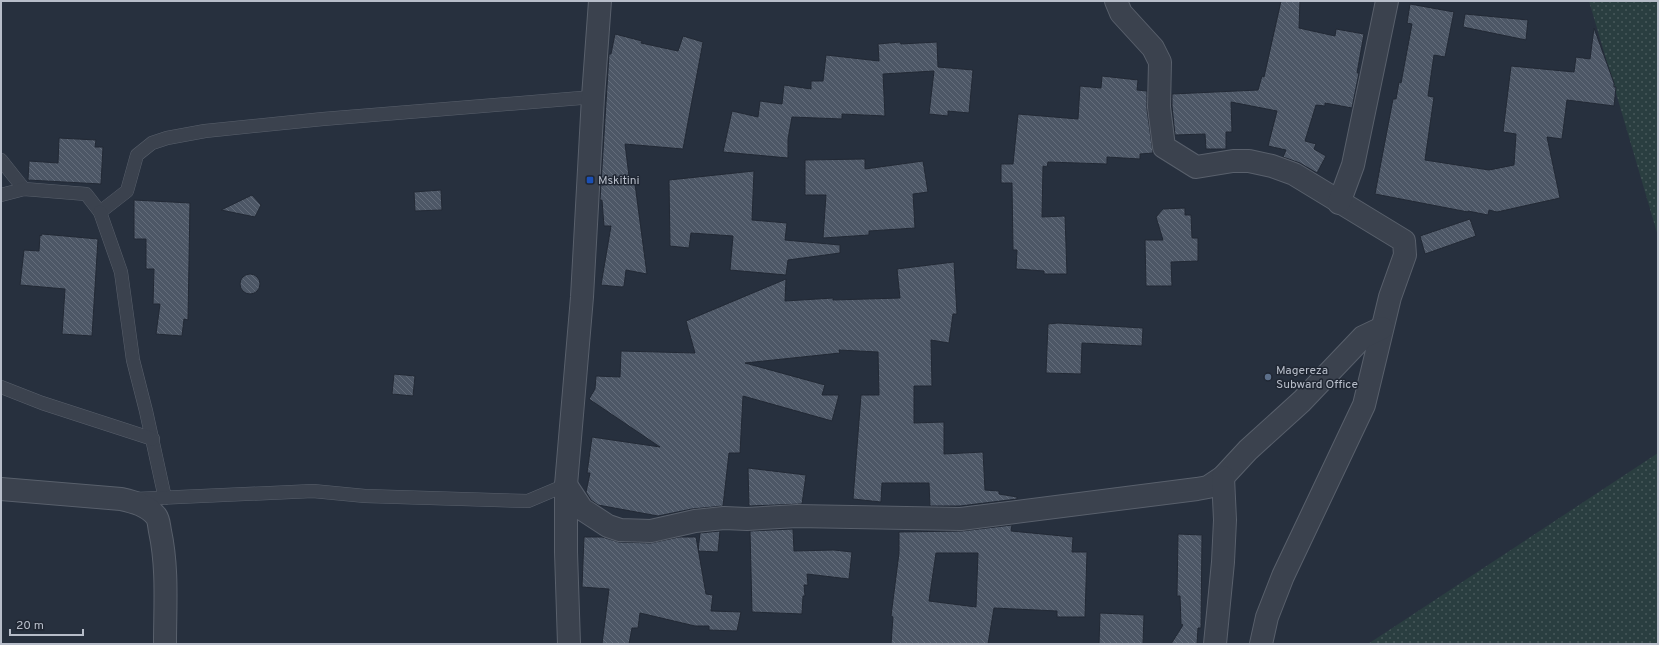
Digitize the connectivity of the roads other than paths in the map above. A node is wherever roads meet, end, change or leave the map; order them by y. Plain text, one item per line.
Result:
1 (600, 1) edge
2 (1116, 1) edge
3 (1387, 1) edge
4 (592, 98) junction
5 (1, 160) edge
6 (24, 188) junction
7 (1, 195) edge
8 (1339, 203) junction
9 (100, 212) junction
10 (1382, 328) junction
11 (1, 387) edge
12 (153, 439) junction
13 (1223, 477) junction
14 (566, 485) junction
15 (1, 489) edge
16 (165, 498) junction
17 (121, 499) junction
18 (165, 644) edge
19 (569, 644) edge
20 (1215, 644) edge
21 (1261, 644) edge

1 - 4 street
2 - 8 street
3 - 8 street
4 - 9 lane
4 - 14 street
5 - 6 lane
6 - 7 lane
6 - 9 lane
8 - 10 street
9 - 12 lane
10 - 13 street
10 - 21 street
11 - 12 lane
12 - 16 lane
13 - 14 street
13 - 20 street
14 - 16 lane
14 - 19 street
15 - 17 street
16 - 17 lane
17 - 18 street

